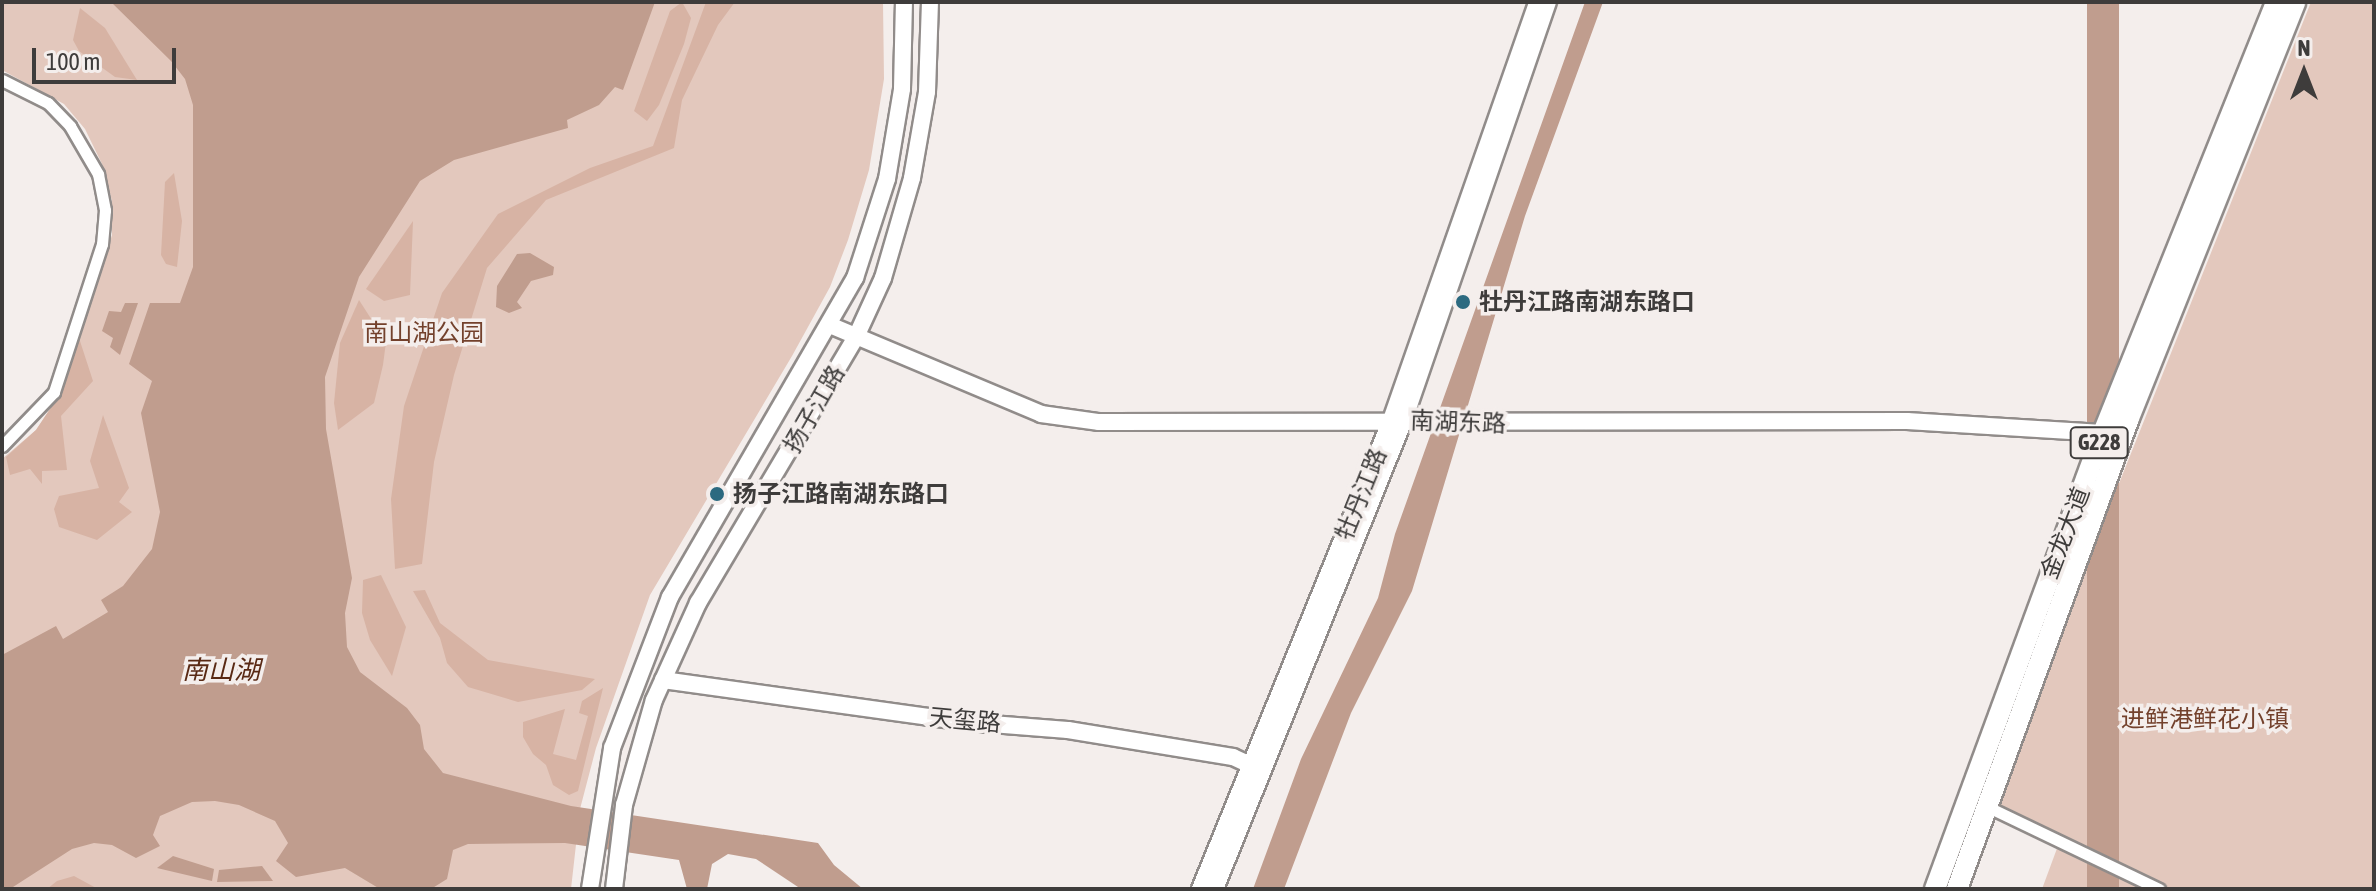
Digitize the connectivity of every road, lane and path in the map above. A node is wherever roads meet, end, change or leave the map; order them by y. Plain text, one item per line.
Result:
1 (904, 2) edge
2 (930, 2) edge
3 (1537, 2) edge
4 (1548, 2) edge
5 (2276, 2) edge
6 (2295, 2) edge
7 (2, 80) edge
8 (832, 326) junction
9 (856, 337) junction
10 (1397, 420) junction
11 (2103, 433) junction
12 (2, 446) edge
13 (663, 680) junction
14 (1258, 768) junction
15 (1986, 806) junction
16 (1208, 887) edge
17 (590, 889) edge
18 (614, 889) edge
19 (1935, 889) edge
20 (1957, 889) edge
21 (2159, 889) edge

1 - 8 street, 扬子江路
2 - 9 street, 扬子江路
3 - 10 street, 牡丹江路
4 - 10 street, 牡丹江路
5 - 11 highway, 金龙大道 / G228
6 - 15 highway, 金龙大道 / G228
7 - 12 street
8 - 9 street, 南湖东路
8 - 17 street, 扬子江路
9 - 10 street, 南湖东路
9 - 13 street, 扬子江路
10 - 11 street, 南湖东路
10 - 14 street, 牡丹江路
11 - 19 highway, 金龙大道 / G228
13 - 14 street, 天玺路
13 - 18 street, 扬子江路
14 - 16 street, 牡丹江路
15 - 20 highway, 金龙大道 / G228
15 - 21 street

